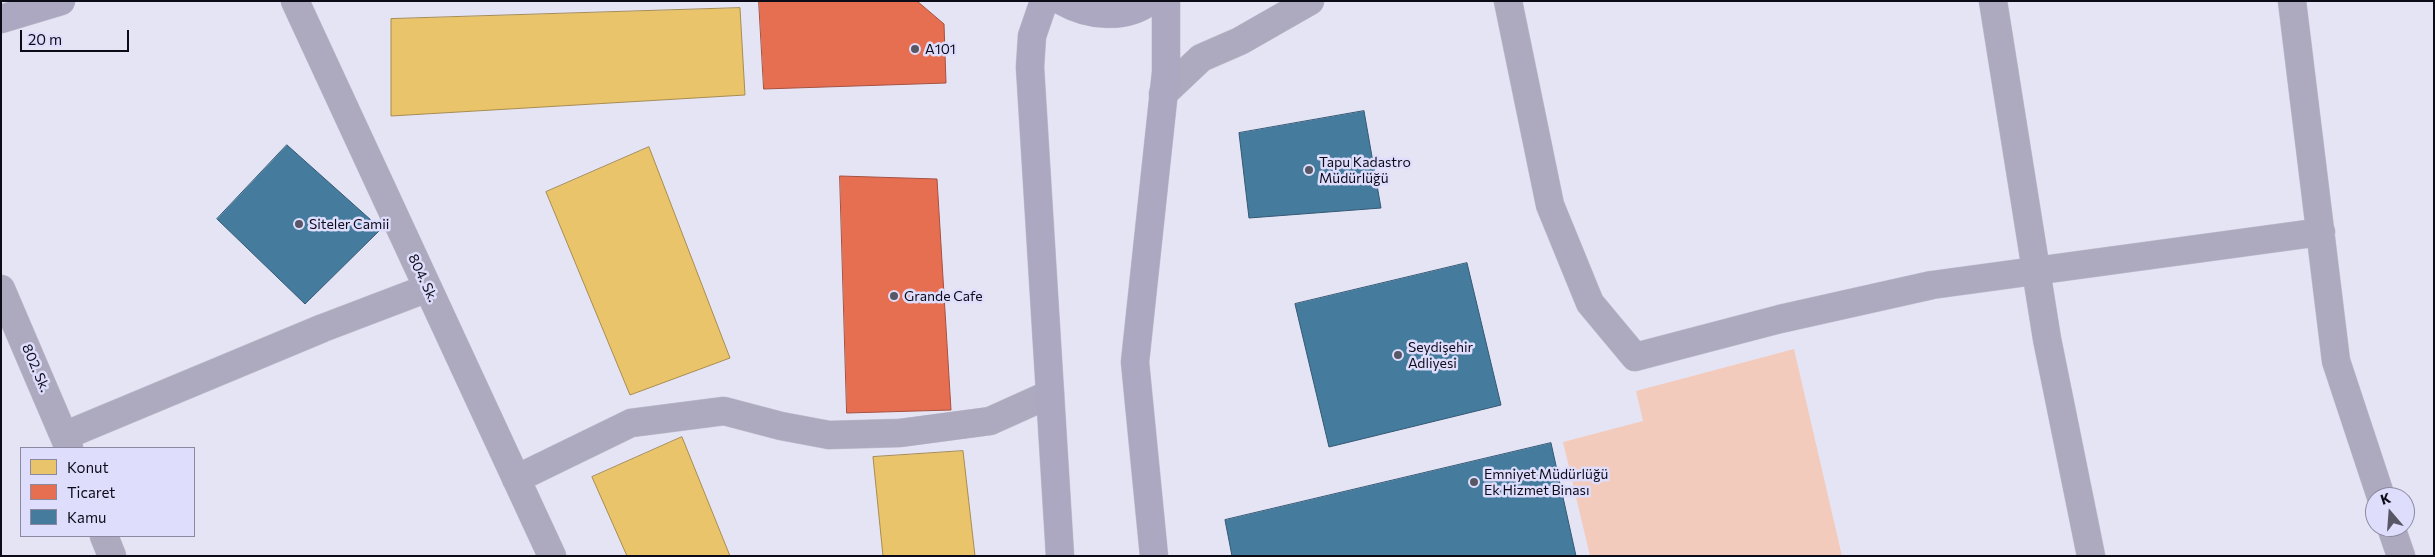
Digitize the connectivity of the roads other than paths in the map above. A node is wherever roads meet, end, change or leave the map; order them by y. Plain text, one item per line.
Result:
1 (60, 1) edge
2 (295, 1) edge
3 (1044, 1) edge
4 (1062, 1) edge
5 (1150, 1) edge
6 (1166, 1) edge
7 (1310, 1) edge
8 (1508, 1) edge
9 (1993, 1) edge
10 (2292, 1) edge
11 (1, 19) edge
12 (1163, 94) junction
13 (2322, 232) junction
14 (2036, 271) junction
15 (428, 288) junction
16 (1, 289) edge
17 (1050, 394) junction
18 (66, 442) edge
19 (516, 478) junction
20 (2378, 487) edge
21 (104, 537) edge
22 (2394, 537) edge
23 (112, 556) edge
24 (552, 556) edge
25 (1060, 556) edge
26 (1154, 556) edge
27 (2091, 556) edge
28 (2401, 556) edge

1 - 11 main road
2 - 15 street, 804. Sk.
3 - 17 main road
4 - 5 main road
6 - 12 main road
7 - 12 street
8 - 14 street
9 - 14 street
10 - 13 street
12 - 26 main road
13 - 14 street
13 - 20 street
14 - 27 street
15 - 18 street
15 - 19 street, 804. Sk.
16 - 18 street, 802. Sk.
17 - 19 street
17 - 25 main road
19 - 24 street, 804. Sk.
21 - 23 street
22 - 28 street

